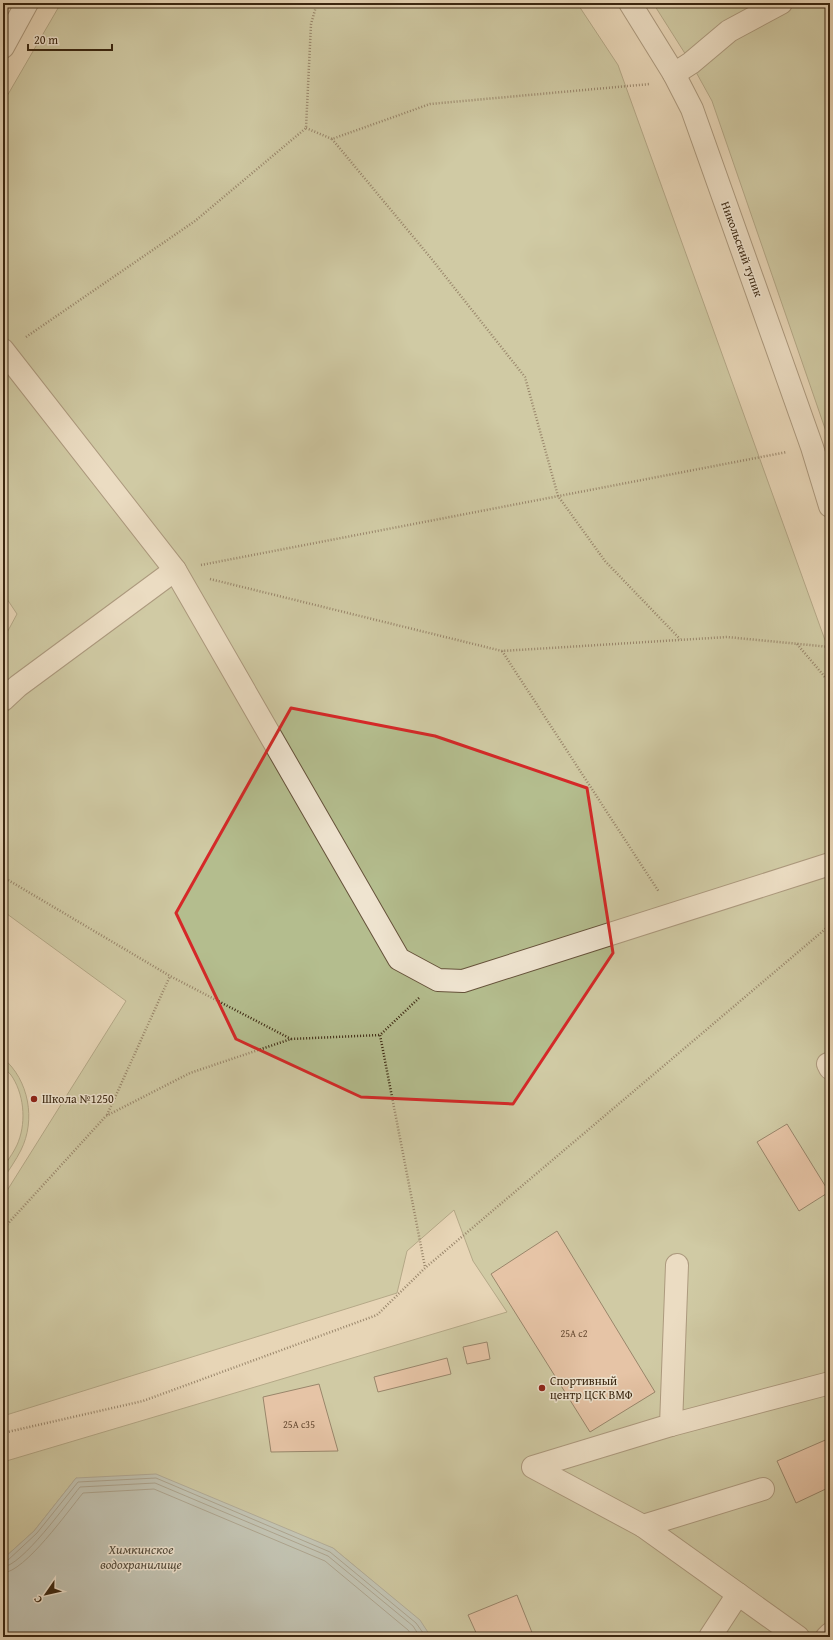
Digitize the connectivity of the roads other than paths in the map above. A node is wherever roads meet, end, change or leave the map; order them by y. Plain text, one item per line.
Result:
1 (27, 3) edge
2 (630, 3) edge
3 (781, 3) edge
4 (3, 47) edge
5 (674, 74) junction
6 (4, 351) edge
7 (830, 506) edge
8 (175, 570) junction
9 (3, 700) edge
10 (830, 864) edge
11 (677, 1265) dead end
12 (830, 1383) edge
13 (671, 1425) junction
14 (764, 1489) dead end
15 (643, 1526) junction
16 (738, 1594) junction
17 (830, 1634) edge
18 (710, 1637) edge
19 (798, 1637) edge
20 (827, 1637) edge

1 - 4 street
2 - 5 street, Никольский тупик
3 - 5 street
5 - 7 street, Никольский тупик
6 - 8 street
8 - 9 street
8 - 10 street
11 - 13 street
12 - 13 street
13 - 15 street
14 - 15 street
15 - 16 street
16 - 18 street
16 - 19 street
17 - 20 street

